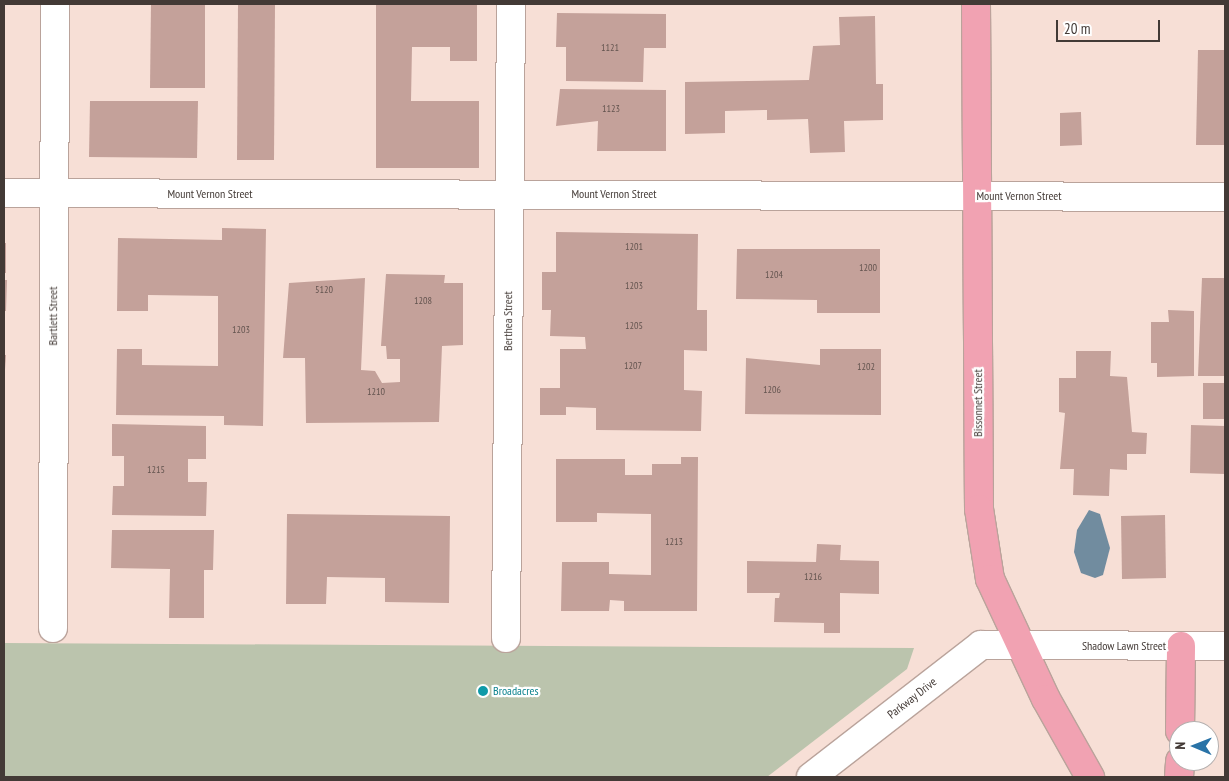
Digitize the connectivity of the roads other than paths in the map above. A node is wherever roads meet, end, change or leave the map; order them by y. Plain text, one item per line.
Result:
1 (55, 4) edge
2 (511, 4) edge
3 (976, 4) edge
4 (4, 192) edge
5 (53, 194) junction
6 (509, 194) junction
7 (978, 196) junction
8 (1225, 197) edge
9 (52, 628) dead end
10 (506, 638) dead end
11 (1022, 645) junction
12 (1181, 646) junction
13 (1225, 646) edge
14 (1180, 721) edge
15 (811, 777) edge
16 (1090, 777) edge

1 - 5 street, Bartlett Street
2 - 6 street, Berthea Street
3 - 7 main road, Bissonnet Street
4 - 5 street, Mount Vernon Street
5 - 6 street, Mount Vernon Street
5 - 9 street, Bartlett Street
6 - 7 street, Mount Vernon Street
6 - 10 street, Berthea Street
7 - 8 street, Mount Vernon Street
7 - 11 main road, Bissonnet Street
11 - 12 street, Shadow Lawn Street
11 - 15 street, Parkway Drive
11 - 16 main road, Bissonnet Street
12 - 13 street, Shadow Lawn Street
12 - 14 main road

